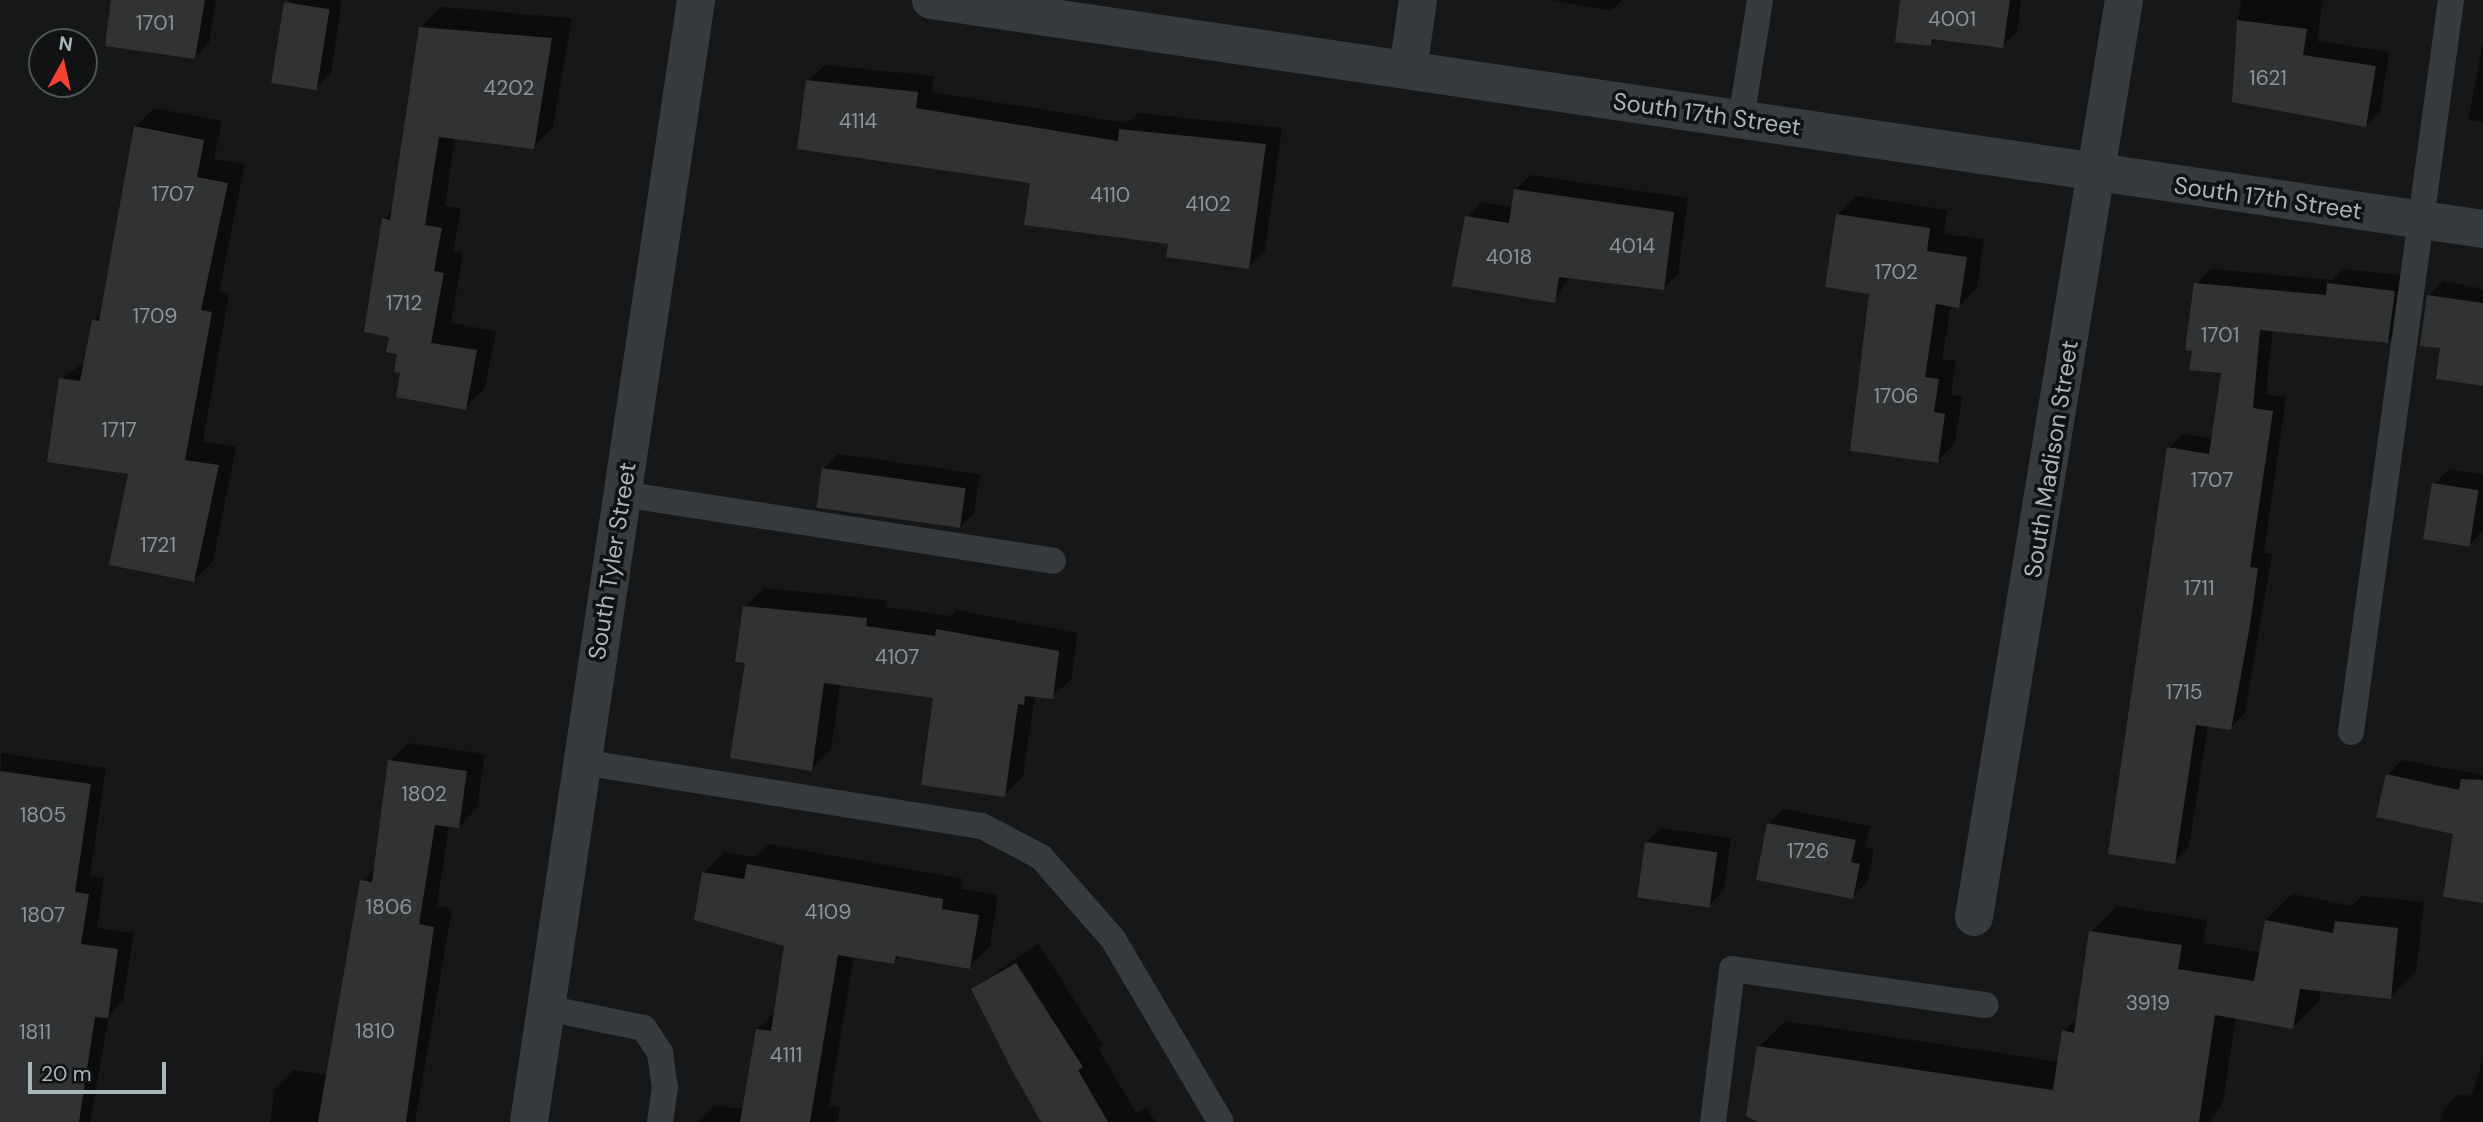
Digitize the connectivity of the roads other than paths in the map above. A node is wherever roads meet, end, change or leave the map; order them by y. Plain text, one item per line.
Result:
1 (696, 0) edge
2 (931, 0) edge
3 (1419, 0) edge
4 (1760, 0) edge
5 (2124, 0) edge
6 (2452, 0) edge
7 (1049, 9) edge
8 (1408, 70) junction
9 (1741, 119) junction
10 (2098, 173) junction
11 (2417, 220) junction
12 (2483, 229) edge
13 (622, 494) junction
14 (1053, 561) dead end
15 (2351, 732) dead end
16 (582, 762) junction
17 (1974, 917) dead end
18 (1985, 1005) dead end
19 (546, 1008) junction
20 (529, 1122) edge
21 (660, 1122) edge
22 (1221, 1122) edge
23 (1713, 1122) edge

1 - 13 street, South Tyler Street
2 - 7 street, South 17th Street
3 - 8 street
4 - 9 lane
5 - 10 street, South Madison Street
6 - 11 lane
7 - 8 street, South 17th Street
8 - 9 street, South 17th Street
9 - 10 street, South 17th Street
10 - 11 street, South 17th Street
10 - 17 street, South Madison Street
11 - 12 street, South 17th Street
11 - 15 lane
13 - 14 lane
13 - 16 street, South Tyler Street
16 - 19 street, South Tyler Street
16 - 22 lane
18 - 23 lane
19 - 20 street, South Tyler Street
19 - 21 lane

